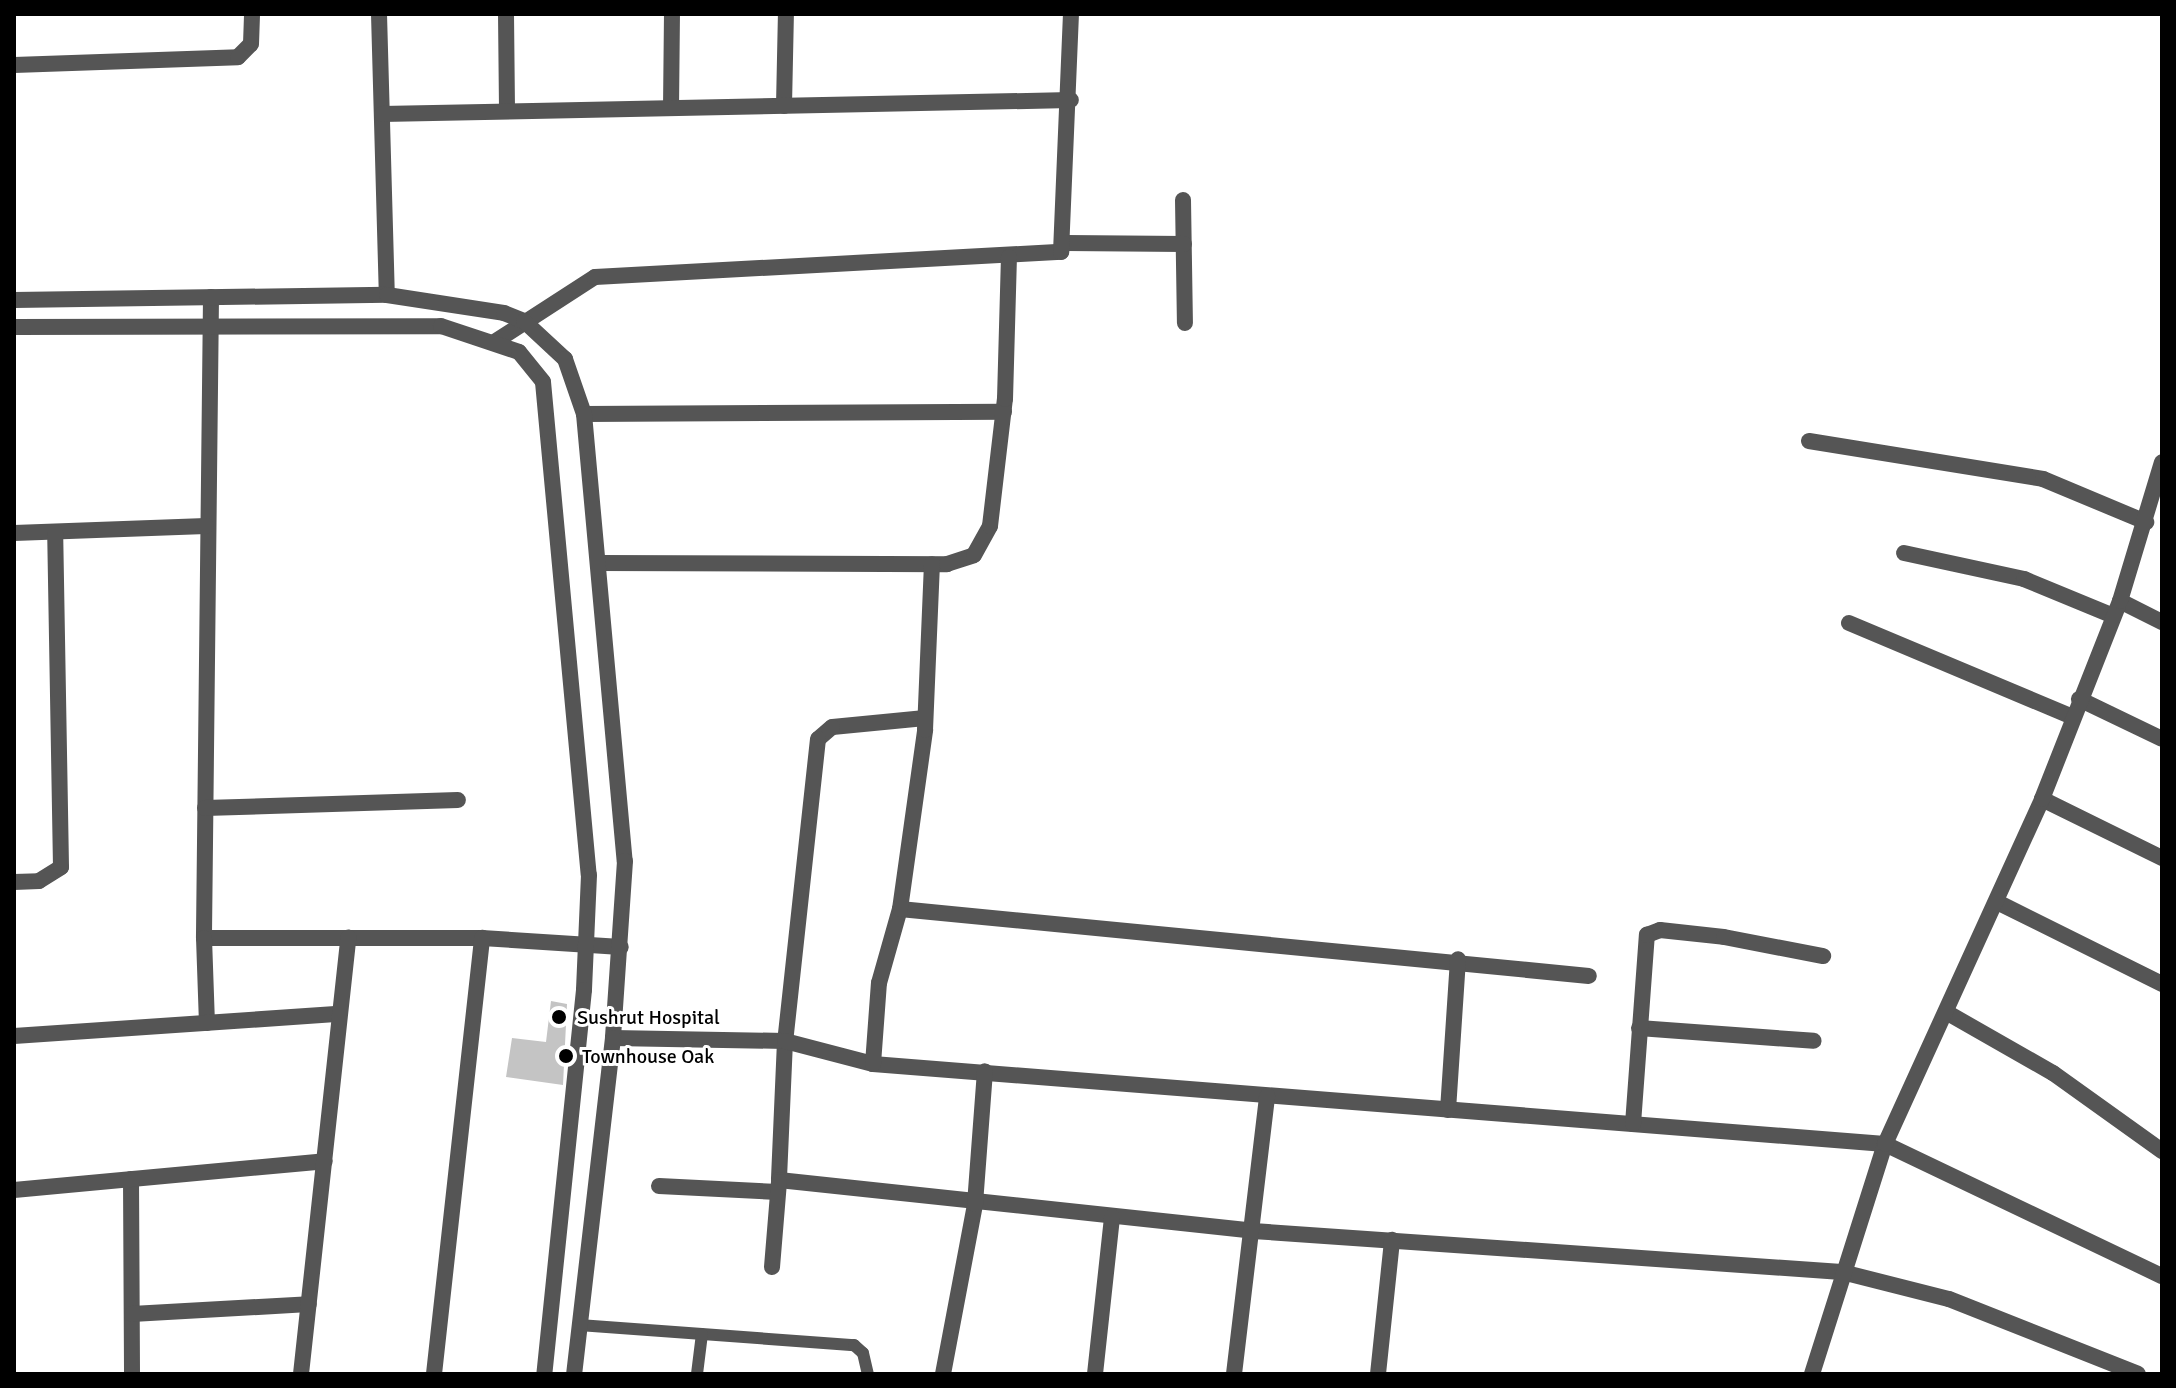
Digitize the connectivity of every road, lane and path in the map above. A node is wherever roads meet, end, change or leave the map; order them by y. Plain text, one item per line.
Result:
1 (252, 14) edge
2 (379, 14) edge
3 (506, 14) edge
4 (672, 14) edge
5 (786, 14) edge
6 (1071, 14) edge
7 (14, 65) edge
8 (1071, 100) junction
9 (784, 106) junction
10 (671, 108) junction
11 (507, 111) junction
12 (382, 114) junction
13 (1183, 200) dead end
14 (1066, 243) junction
15 (1184, 244) junction
16 (1009, 257) junction
17 (387, 295) junction
18 (211, 297) junction
19 (14, 300) edge
20 (524, 321) junction
21 (1185, 323) dead end
22 (211, 324) junction
23 (14, 327) edge
24 (496, 341) junction
25 (1004, 412) junction
26 (584, 414) junction
27 (1809, 441) dead end
28 (2162, 462) edge
29 (2146, 522) junction
30 (206, 526) junction
31 (55, 532) junction
32 (14, 533) edge
33 (1904, 553) dead end
34 (598, 563) junction
35 (932, 564) junction
36 (2116, 608) junction
37 (2162, 622) edge
38 (1849, 623) dead end
39 (2079, 699) junction
40 (2073, 717) junction
41 (925, 718) junction
42 (2162, 739) edge
43 (2042, 799) junction
44 (458, 800) dead end
45 (205, 808) junction
46 (2162, 858) edge
47 (14, 882) edge
48 (1997, 902) junction
49 (900, 909) junction
50 (204, 938) junction
51 (348, 938) junction
52 (482, 938) junction
53 (586, 945) junction
54 (621, 947) junction
55 (1823, 956) dead end
56 (1458, 959) junction
57 (1589, 976) dead end
58 (2162, 984) edge
59 (1946, 1012) junction
60 (339, 1014) junction
61 (207, 1023) junction
62 (1639, 1028) junction
63 (14, 1036) edge
64 (613, 1038) junction
65 (785, 1041) junction
66 (1814, 1041) dead end
67 (873, 1064) junction
68 (985, 1071) junction
69 (1267, 1096) junction
70 (1448, 1110) junction
71 (1633, 1124) junction
72 (1885, 1144) junction
73 (2162, 1151) edge
74 (325, 1161) junction
75 (131, 1179) junction
76 (659, 1186) dead end
77 (778, 1186) junction
78 (14, 1190) edge
79 (975, 1204) junction
80 (1112, 1217) junction
81 (1253, 1231) junction
82 (1392, 1240) junction
83 (772, 1267) dead end
84 (1842, 1272) junction
85 (2162, 1276) edge
86 (309, 1304) junction
87 (132, 1314) junction
88 (579, 1325) junction
89 (702, 1334) junction
90 (132, 1374) edge
91 (301, 1374) edge
92 (434, 1374) edge
93 (544, 1374) edge
94 (574, 1374) edge
95 (697, 1374) edge
96 (868, 1374) edge
97 (943, 1374) edge
98 (1095, 1374) edge
99 (1234, 1374) edge
100 (1378, 1374) edge
101 (1812, 1374) edge
102 (2138, 1374) edge

1 - 7 street
2 - 12 street
3 - 11 street
4 - 10 street
5 - 9 street
6 - 8 street
8 - 9 street
8 - 14 street
9 - 10 street
10 - 11 street
11 - 12 street
12 - 17 street
13 - 15 street
14 - 15 street
14 - 16 street
15 - 21 street
16 - 20 street
16 - 25 street
17 - 18 street
17 - 20 street
18 - 19 street
18 - 22 street
20 - 24 street
20 - 26 street
22 - 23 street
22 - 24 street
22 - 30 street
24 - 53 street
25 - 26 street
25 - 35 street
26 - 34 street
27 - 29 street
28 - 29 street
29 - 36 street
30 - 31 street
30 - 45 street
31 - 32 street
31 - 47 street
33 - 36 street
34 - 35 street
34 - 54 street
35 - 41 street
36 - 37 street
36 - 39 street
38 - 40 street
39 - 40 street
39 - 42 street
40 - 43 street
41 - 49 street
41 - 65 street
43 - 46 street
43 - 48 street
44 - 45 street
45 - 50 street
48 - 58 street
48 - 59 street
49 - 56 street
49 - 67 street
50 - 51 street
50 - 61 street
51 - 52 street
51 - 60 street
52 - 53 street
52 - 92 street
53 - 54 street
53 - 93 street
54 - 64 street
55 - 62 street
56 - 57 street
56 - 70 street
59 - 72 street
59 - 73 street
60 - 61 street
60 - 74 street
61 - 63 street
62 - 66 street
62 - 71 street
64 - 65 street
64 - 88 street
65 - 67 street
65 - 77 street
67 - 68 street
68 - 69 street
68 - 79 street
69 - 70 street
69 - 81 street
70 - 71 street
71 - 72 street
72 - 84 street
72 - 85 street
74 - 75 street
74 - 86 street
75 - 78 street
75 - 87 street
76 - 77 street
77 - 79 street
77 - 83 street
79 - 80 street
79 - 97 street
80 - 81 street
80 - 98 street
81 - 82 street
81 - 99 street
82 - 84 street
82 - 100 street
84 - 101 street
84 - 102 street
86 - 87 street
86 - 91 street
87 - 90 street
88 - 89 lane
88 - 94 street
89 - 95 lane
89 - 96 lane

